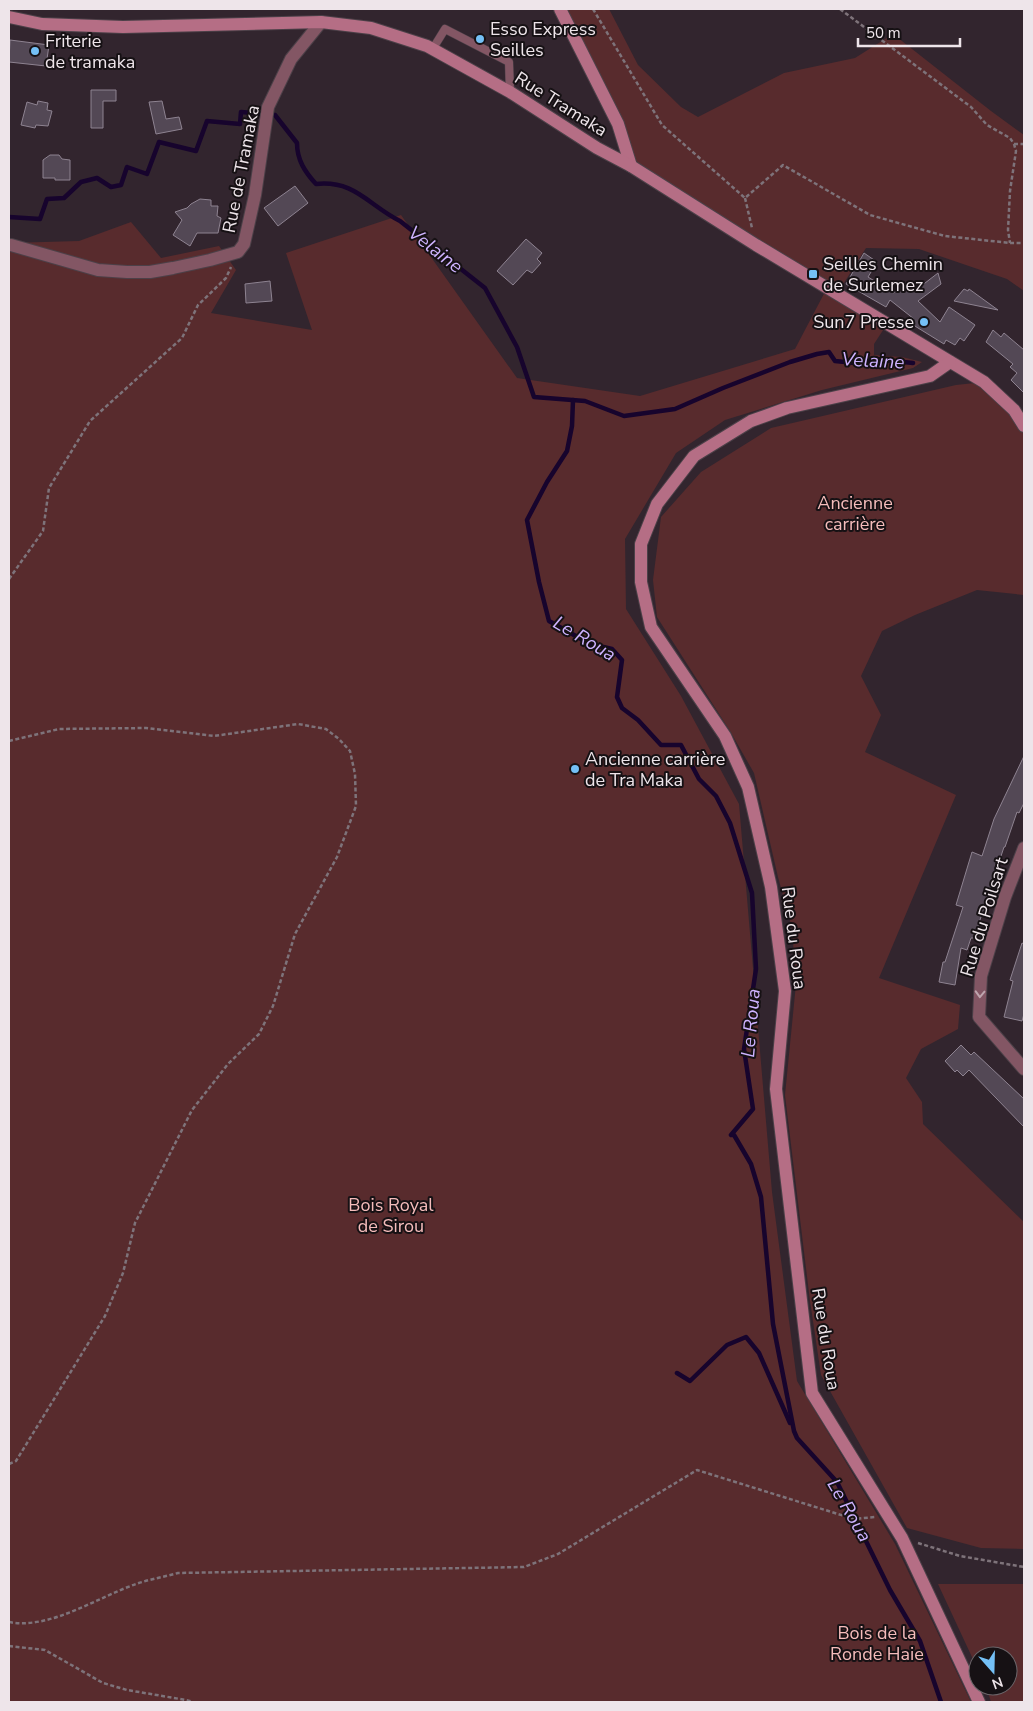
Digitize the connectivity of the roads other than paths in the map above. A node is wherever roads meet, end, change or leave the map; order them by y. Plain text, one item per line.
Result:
1 (560, 9) edge
2 (9, 17) edge
3 (320, 22) junction
4 (432, 50) junction
5 (510, 92) junction
6 (631, 166) junction
7 (11, 246) dead end
8 (950, 362) junction
9 (1024, 426) edge
10 (1024, 848) edge
11 (1024, 1070) edge
12 (979, 1702) edge

1 - 6 street
2 - 3 street, Rue Tramaka
3 - 4 street, Rue Tramaka
3 - 7 street, Rue de Tramaka
4 - 5 street, Rue Tramaka
4 - 5 lane
5 - 6 street, Rue Tramaka
6 - 8 street, Rue Tramaka
8 - 9 street, Rue Tramaka
8 - 12 street, Rue du Roua
10 -> 11 street, Rue du Poilsart

